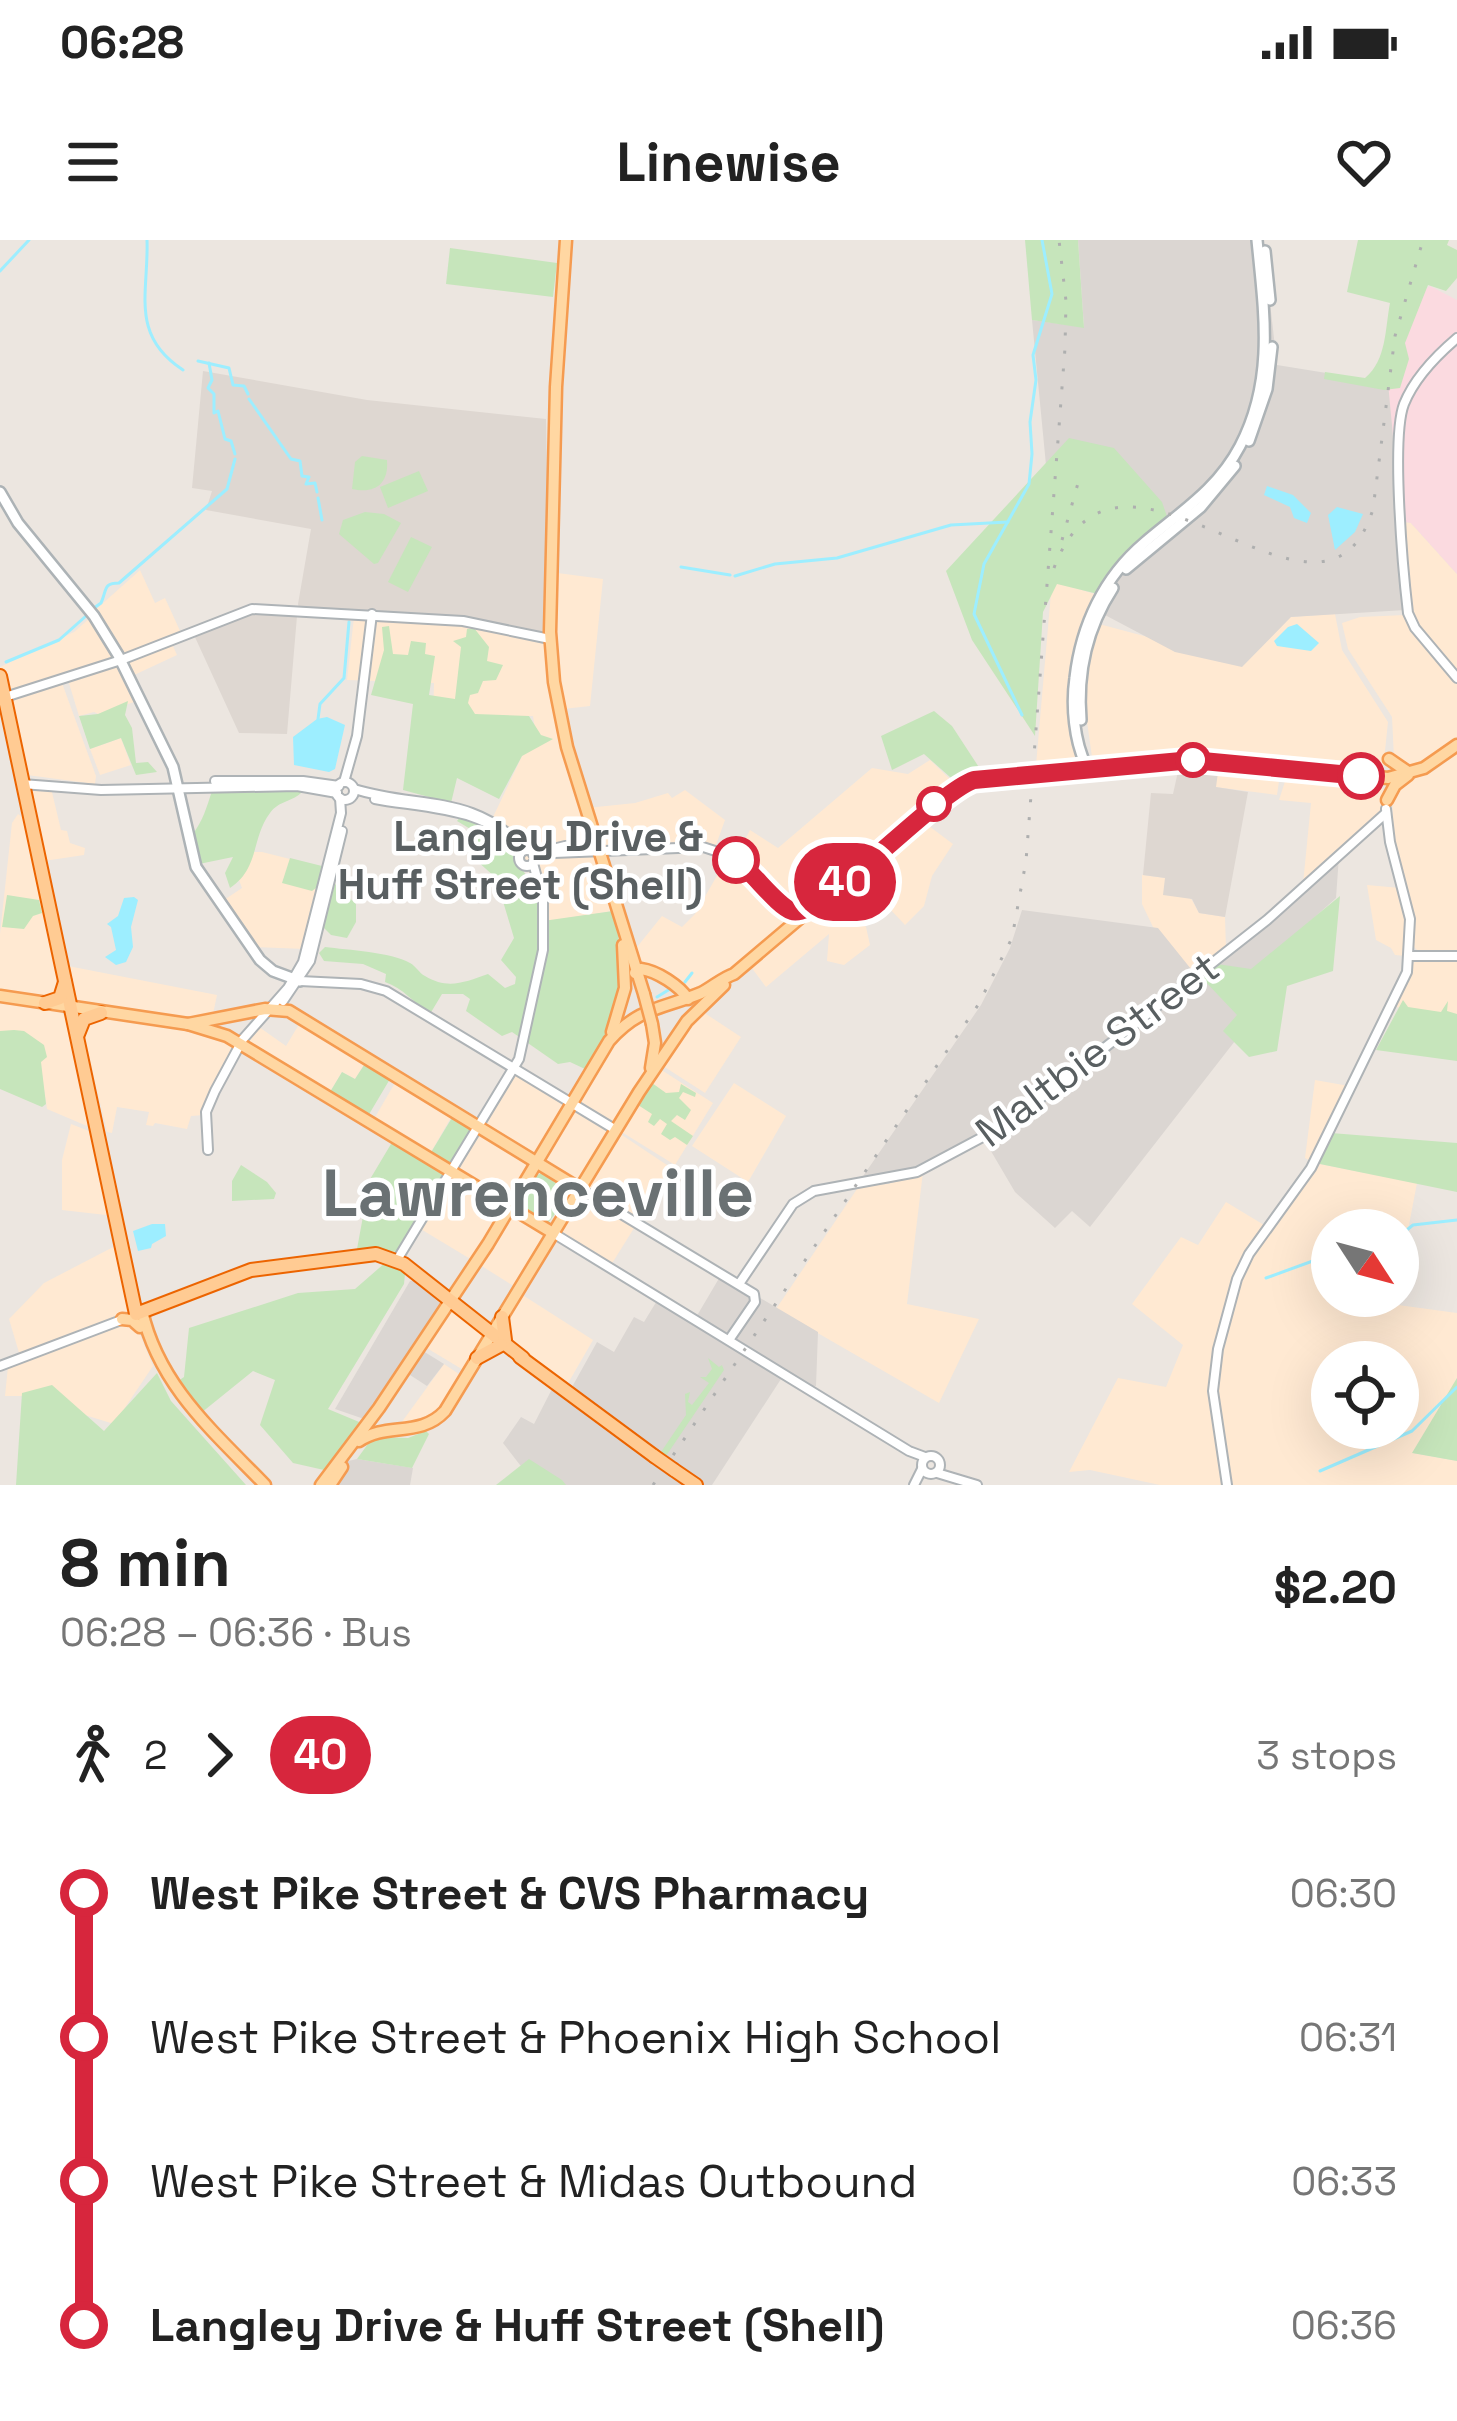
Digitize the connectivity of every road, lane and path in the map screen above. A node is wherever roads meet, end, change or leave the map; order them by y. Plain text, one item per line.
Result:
1 (566, 240) edge
2 (1260, 240) edge
3 (1457, 341) edge
4 (0, 492) edge
5 (372, 614) junction
6 (550, 639) junction
7 (121, 660) junction
8 (0, 676) edge
9 (1457, 678) edge
10 (2, 698) edge
11 (1457, 746) edge
12 (1389, 759) dead end
13 (979, 765) dead end
14 (1087, 767) junction
15 (1411, 773) junction
16 (1388, 778) junction
17 (974, 780) junction
18 (21, 784) junction
19 (178, 787) junction
20 (324, 790) junction
21 (346, 791) junction
22 (1386, 806) junction
23 (340, 816) junction
24 (592, 829) junction
25 (501, 832) junction
26 (513, 836) junction
27 (581, 847) junction
28 (549, 849) junction
29 (599, 851) junction
30 (528, 858) junction
31 (508, 864) dead end
32 (794, 915) junction
33 (1410, 951) junction
34 (1457, 956) edge
35 (308, 966) junction
36 (632, 974) junction
37 (734, 974) junction
38 (66, 980) junction
39 (298, 980) junction
40 (319, 980) junction
41 (290, 995) junction
42 (0, 996) edge
43 (688, 998) junction
44 (45, 1003) junction
45 (71, 1008) junction
46 (272, 1009) junction
47 (101, 1013) junction
48 (296, 1015) junction
49 (210, 1021) junction
50 (687, 1021) junction
51 (188, 1024) junction
52 (221, 1034) junction
53 (78, 1040) junction
54 (609, 1041) junction
55 (241, 1043) junction
56 (513, 1068) junction
57 (649, 1078) junction
58 (571, 1103) junction
59 (477, 1126) junction
60 (616, 1130) junction
61 (208, 1150) dead end
62 (536, 1163) junction
63 (450, 1170) junction
64 (580, 1189) junction
65 (510, 1207) junction
66 (553, 1233) junction
67 (397, 1260) junction
68 (739, 1284) junction
69 (458, 1289) joint
70 (443, 1298) junction
71 (136, 1314) junction
72 (502, 1316) junction
73 (491, 1333) junction
74 (729, 1340) junction
75 (503, 1343) junction
76 (477, 1358) junction
77 (0, 1366) edge
78 (379, 1408) junction
79 (378, 1433) junction
80 (940, 1462) junction
81 (927, 1467) junction
82 (960, 1478) junction
83 (326, 1482) edge
84 (261, 1485) edge
85 (696, 1485) edge
86 (914, 1485) edge
87 (977, 1485) edge
88 (1227, 1485) edge

1 - 6 main road
2 - 14 main road
3 - 9 street
4 - 7 main road
5 - 6 street
5 - 7 street
5 - 21 street
6 - 24 main road
7 - 10 street
7 - 19 main road
8 - 10 highway
10 - 18 highway
11 - 15 main road
12 - 15 main road
13 - 17 main road
14 - 16 main road
14 - 17 main road, bridge
15 - 16 main road
15 - 22 main road
16 - 22 street
17 - 32 main road
18 - 19 street
18 - 38 highway
19 - 20 street
19 - 21 street
19 - 39 main road
20 - 21 street
20 - 23 street
21 - 23 street
21 - 25 street
21 - 26 street
21 - 35 street
22 - 33 street
22 - 68 street, Maltbie Street
23 - 39 street
24 - 27 street
24 - 29 main road
25 - 30 street
25 - 31 street
26 - 28 street
26 - 30 street
27 - 28 street
27 - 29 street
28 - 30 street
29 - 30 street
29 - 32 street
29 - 36 main road
30 - 56 street
32 - 37 main road
33 - 34 street
33 - 88 street
35 - 39 street
35 - 40 street
36 - 43 main road
36 - 54 main road
36 - 57 main road, bridge
37 - 43 main road
37 - 50 main road
38 - 44 highway
38 - 45 highway
39 - 40 street
39 - 41 street
39 - 46 street
40 - 56 street
41 - 46 street
41 - 48 main road
42 - 44 main road
43 - 50 main road
43 - 54 main road
44 - 45 main road
45 - 47 main road
45 - 53 highway
46 - 48 main road
46 - 49 main road
46 - 55 street
47 - 51 main road
47 - 53 highway
48 - 59 main road
49 - 51 main road
49 - 52 main road
50 - 57 main road
51 - 52 main road
52 - 55 main road
53 - 71 highway
53 - 71 highway
54 - 58 main road
55 - 61 street
55 - 63 main road
56 - 58 street
56 - 59 street
57 - 60 main road
58 - 60 street
58 - 62 main road
59 - 62 main road
59 - 63 street
60 - 64 main road
62 - 64 main road
62 - 65 main road
63 - 65 main road
63 - 67 street
64 - 66 main road
64 - 68 street
65 - 66 main road
65 - 69 main road
66 - 72 main road
66 - 74 street
67 - 70 highway
67 - 71 highway
68 - 74 street
69 - 70 highway
70 - 73 highway
70 - 78 main road
71 - 77 street
71 - 84 main road
72 - 73 main road
72 - 75 highway
73 - 75 highway
73 - 76 main road
74 - 81 street
75 - 76 highway
75 - 85 highway, bridge
76 - 79 main road
78 - 79 main road
78 - 83 main road
79 - 83 main road
80 - 81 street
80 - 81 street
80 - 82 street
81 - 82 street
81 - 86 street
82 - 87 street

